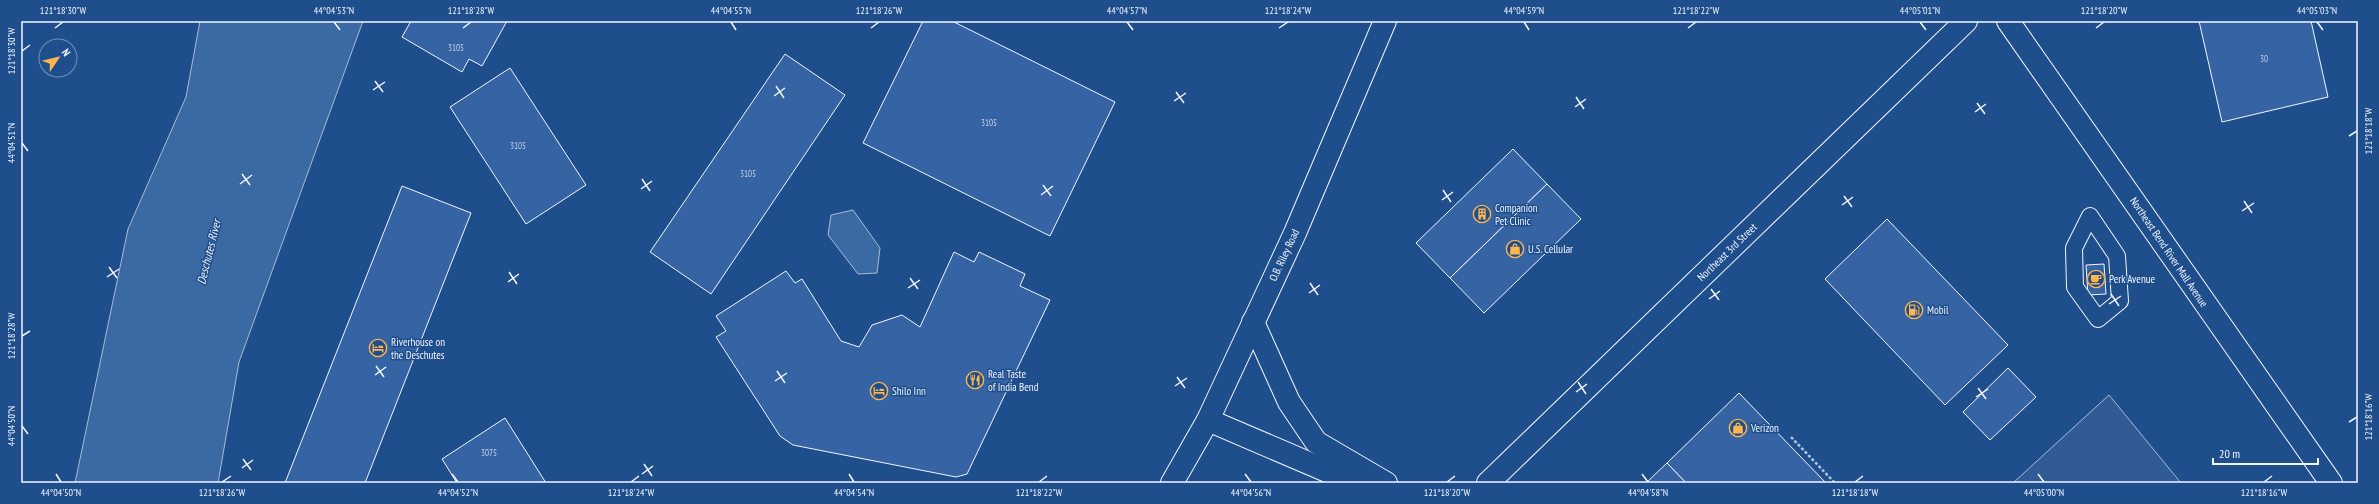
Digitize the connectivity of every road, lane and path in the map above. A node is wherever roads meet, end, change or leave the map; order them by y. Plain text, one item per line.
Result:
1 (1385, 21) edge
2 (1966, 21) edge
3 (2008, 21) edge
4 (2090, 216) joint
5 (1253, 322) junction
6 (1208, 420) junction
7 (1791, 437) dead end
8 (1172, 483) edge
9 (1355, 483) edge
10 (1386, 483) edge
11 (1488, 483) edge
12 (1835, 483) edge
13 (2331, 483) edge

1 - 5 street, O.B. Riley Road
2 - 11 street, Northeast 3rd Street
3 - 13 street, Northeast Bend River Mall Avenue
4 - 4 lane
5 - 6 street, O.B. Riley Road
5 - 10 street
6 - 8 street, O.B. Riley Road
6 - 9 street
7 - 12 path

